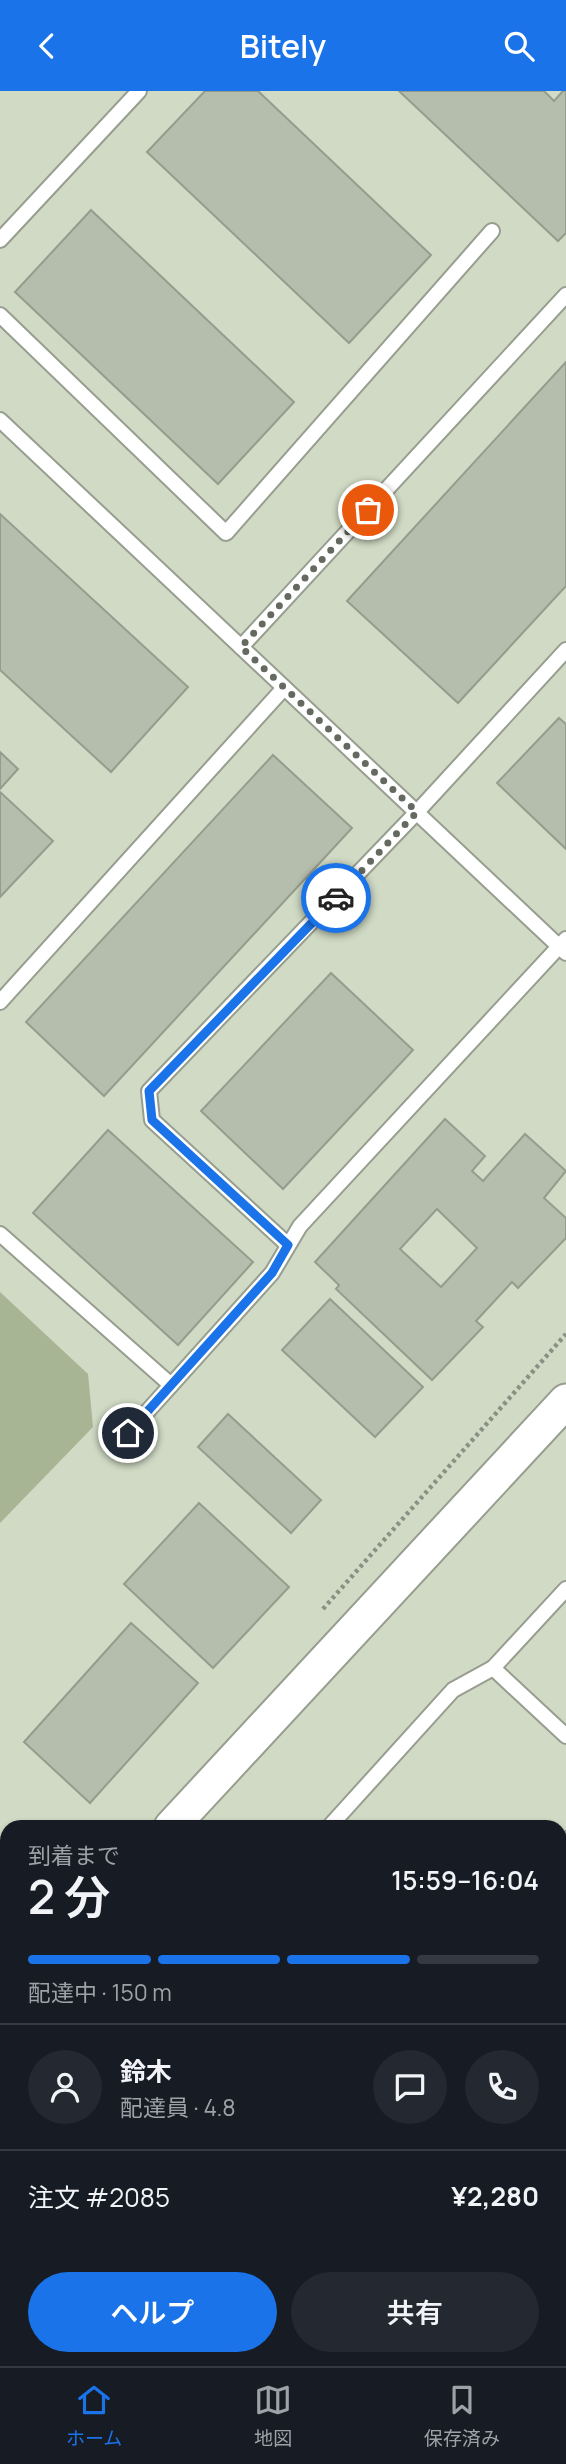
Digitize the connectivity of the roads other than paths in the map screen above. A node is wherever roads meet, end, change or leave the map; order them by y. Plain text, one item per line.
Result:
1 (139, 91) edge
2 (492, 232) dead end
3 (0, 240) edge
4 (566, 295) edge
5 (0, 315) edge
6 (0, 420) edge
7 (241, 647) junction
8 (566, 650) edge
9 (284, 688) junction
10 (417, 812) junction
11 (564, 946) edge
12 (0, 1002) edge
13 (0, 1234) edge
14 (288, 1245) junction
15 (170, 1385) junction
16 (566, 1401) edge
17 (128, 1433) dead end
18 (566, 1589) edge
19 (493, 1668) junction
20 (566, 1736) edge
21 (177, 1820) edge
22 (335, 1820) edge

1 - 3 lane
2 - 5 lane
4 - 7 lane
6 - 7 lane
7 - 9 lane
8 - 10 lane
9 - 10 lane
9 - 12 lane
10 - 11 lane
10 - 14 lane
11 - 14 lane
13 - 15 lane
14 - 15 lane
15 - 17 lane
16 - 21 street
18 - 19 lane
19 - 20 lane
19 - 22 lane

